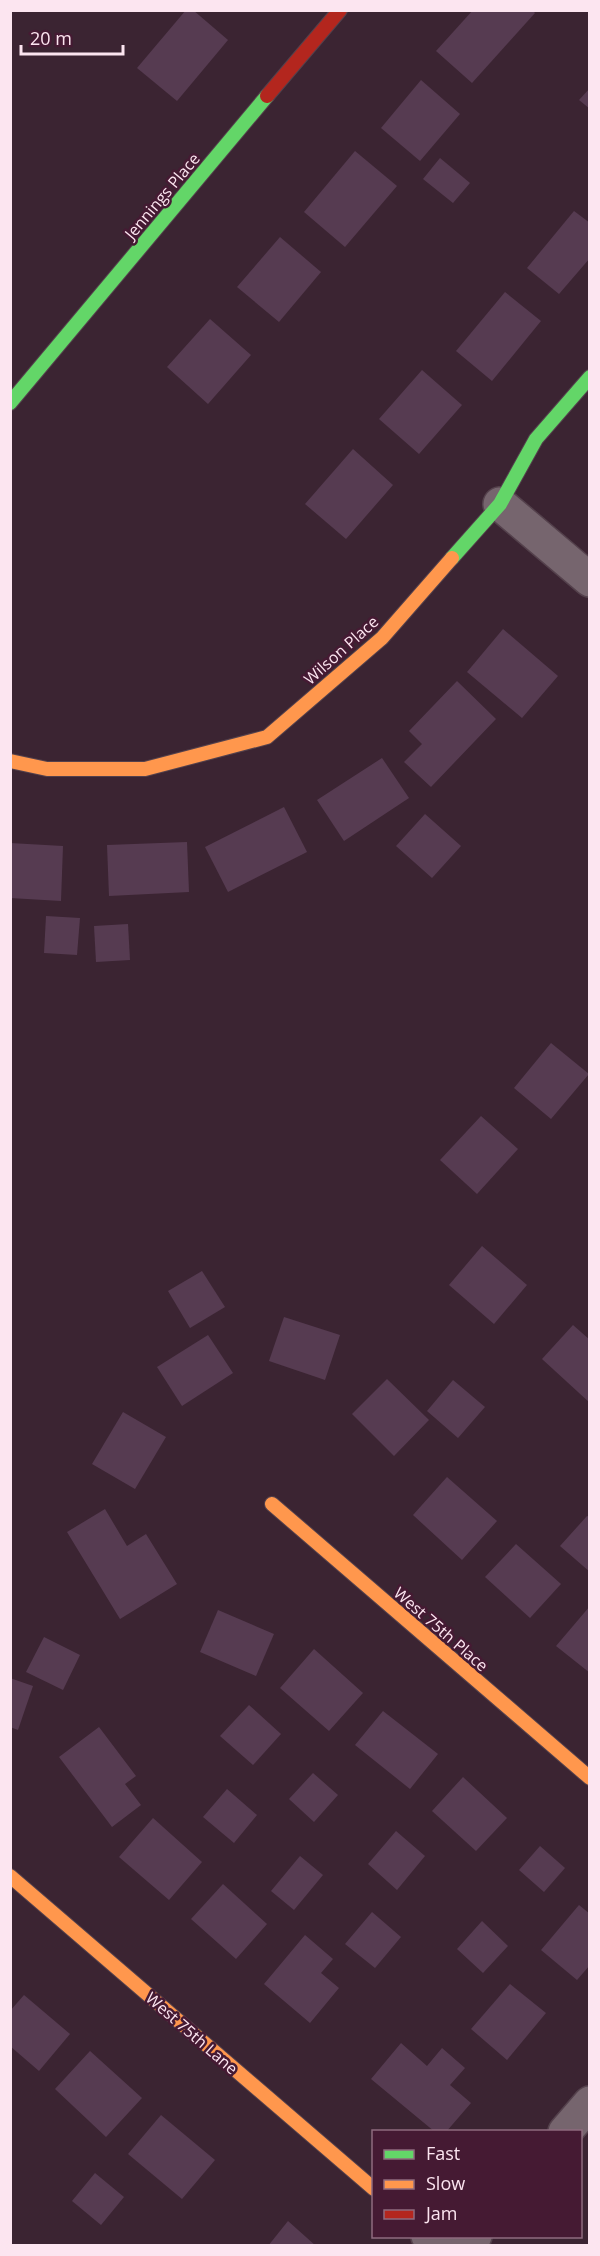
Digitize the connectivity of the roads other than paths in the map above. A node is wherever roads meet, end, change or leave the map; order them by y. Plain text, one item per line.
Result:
1 (340, 10) edge
2 (590, 376) edge
3 (10, 403) edge
4 (500, 504) junction
5 (590, 580) edge
6 (10, 761) edge
7 (272, 1504) dead end
8 (590, 1778) edge
9 (10, 1876) edge
10 (590, 2103) edge
11 (567, 2130) edge
12 (372, 2187) edge

1 - 3 street, Jennings Place
2 - 4 street, Wilson Place
4 - 5 street
4 - 6 street, Wilson Place
7 - 8 street, West 75th Place
9 - 12 street, West 75th Lane
10 - 11 street

